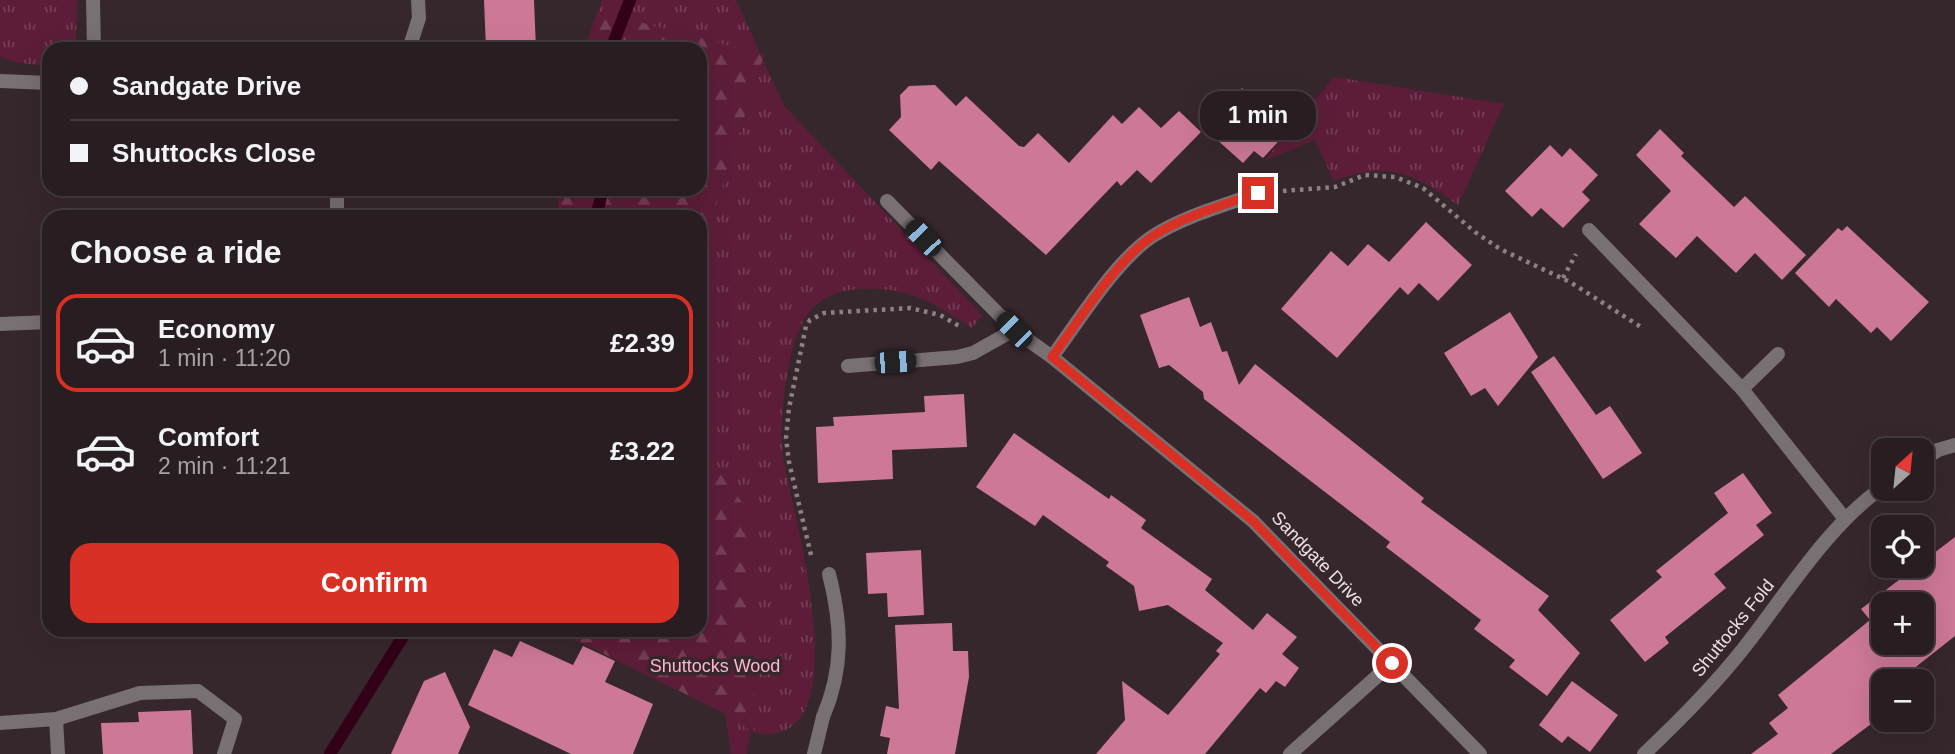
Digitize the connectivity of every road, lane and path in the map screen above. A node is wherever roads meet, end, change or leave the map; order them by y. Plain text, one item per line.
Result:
1 (93, 0) edge
2 (418, 0) edge
3 (94, 42) edge
4 (411, 42) edge
5 (0, 82) edge
6 (42, 83) edge
7 (1258, 193) joint
8 (887, 201) dead end
9 (1589, 230) dead end
10 (42, 322) edge
11 (0, 324) edge
12 (1014, 330) junction
13 (1650, 333) dead end
14 (987, 345) junction
15 (1778, 354) dead end
16 (1052, 357) junction
17 (848, 366) dead end
18 (1742, 389) junction
19 (1955, 445) edge
20 (1934, 453) edge
21 (1871, 497) edge
22 (1845, 519) junction
23 (813, 561) dead end
24 (829, 574) dead end
25 (1392, 663) junction
26 (56, 719) junction
27 (0, 723) edge
28 (58, 754) edge
29 (225, 754) edge
30 (814, 754) edge
31 (1290, 754) edge
32 (1480, 754) edge
33 (1644, 754) edge

1 - 3 street
2 - 4 street
5 - 6 street
7 - 13 path
7 - 16 street
8 - 12 street, Sandgate Drive
9 - 18 street
10 - 11 street
12 - 14 street
12 - 16 street, Sandgate Drive
14 - 17 street
14 - 23 path
15 - 18 street
16 - 25 street, Sandgate Drive
18 - 22 street
19 - 20 street
21 - 22 street, Shuttocks Fold
22 - 33 street, Shuttocks Fold
24 - 30 street
25 - 31 street
25 - 32 street, Sandgate Drive
26 - 27 street
26 - 28 street
26 - 29 street

